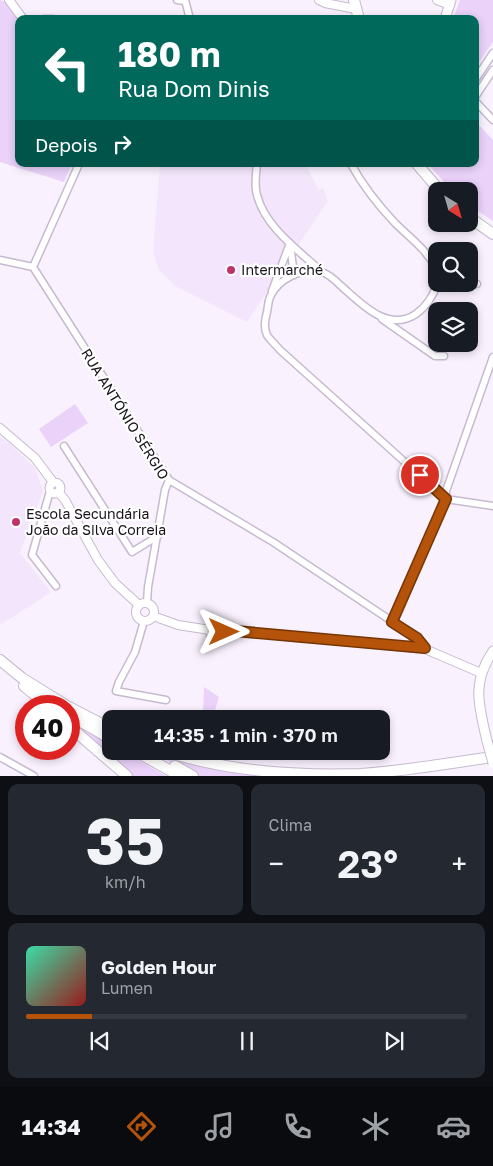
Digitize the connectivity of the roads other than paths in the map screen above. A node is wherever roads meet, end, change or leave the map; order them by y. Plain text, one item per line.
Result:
1 (9, 0) edge
2 (177, 0) edge
3 (185, 0) edge
4 (319, 0) edge
5 (436, 0) edge
6 (451, 3) edge
7 (357, 9) edge
8 (20, 15) edge
9 (189, 15) edge
10 (446, 15) edge
11 (493, 53) edge
12 (493, 70) edge
13 (479, 74) edge
14 (479, 91) edge
15 (479, 105) edge
16 (493, 120) edge
17 (78, 167) edge
18 (257, 167) edge
19 (353, 167) edge
20 (420, 167) edge
21 (432, 182) edge
22 (478, 223) edge
23 (493, 234) edge
24 (290, 243) junction
25 (428, 255) edge
26 (0, 260) edge
27 (33, 267) junction
28 (322, 272) junction
29 (294, 275) junction
30 (435, 292) edge
31 (271, 296) junction
32 (379, 317) junction
33 (444, 356) dead end
34 (493, 357) edge
35 (0, 428) edge
36 (64, 446) dead end
37 (169, 480) junction
38 (54, 492) junction
39 (446, 499) junction
40 (493, 506) edge
41 (158, 536) junction
42 (56, 586) dead end
43 (143, 604) junction
44 (153, 616) junction
45 (144, 621) junction
46 (392, 622) junction
47 (425, 648) junction
48 (493, 651) edge
49 (0, 660) edge
50 (0, 667) edge
51 (481, 673) junction
52 (36, 695) edge
53 (49, 695) edge
54 (166, 700) dead end
55 (80, 713) edge
56 (80, 721) edge
57 (102, 725) edge
58 (102, 733) edge
59 (80, 735) edge
60 (0, 757) edge
61 (493, 757) edge
62 (151, 760) edge
63 (164, 760) edge
64 (192, 760) edge
65 (493, 763) edge
66 (34, 776) edge
67 (127, 776) edge
68 (180, 776) edge
69 (193, 776) edge
70 (402, 776) edge

1 - 8 street
2 - 3 street
3 - 9 street
4 - 7 street
5 - 6 street
6 - 10 main road
11 - 13 street
12 - 14 street
15 - 16 street
17 - 27 street
18 - 24 street
19 - 25 street
20 - 21 main road
22 - 23 main road
24 - 28 street
24 - 29 street
24 - 31 street
26 - 27 street
27 - 37 street, RUA ANTÓNIO SÉRGIO
28 - 29 street
28 - 32 street
29 - 31 street
30 - 32 street
31 - 39 street
32 - 33 street
34 - 39 street
35 - 38 street
36 - 41 street
37 - 41 street, RUA ANTÓNIO SÉRGIO
37 - 46 street
38 - 42 street
38 - 43 street
39 - 40 street
39 - 46 street
41 - 43 street, RUA ANTÓNIO SÉRGIO
43 - 44 street
43 - 45 street
44 - 45 street
44 - 47 street
45 - 54 street
46 - 47 street
47 - 51 street
48 - 51 main road
49 - 53 main road
50 - 52 main road
51 - 65 main road, bridge
55 - 57 main road
56 - 58 main road
59 - 67 main road
60 - 66 street
61 - 64 main road
62 - 68 main road
63 - 69 main road
65 - 70 main road

